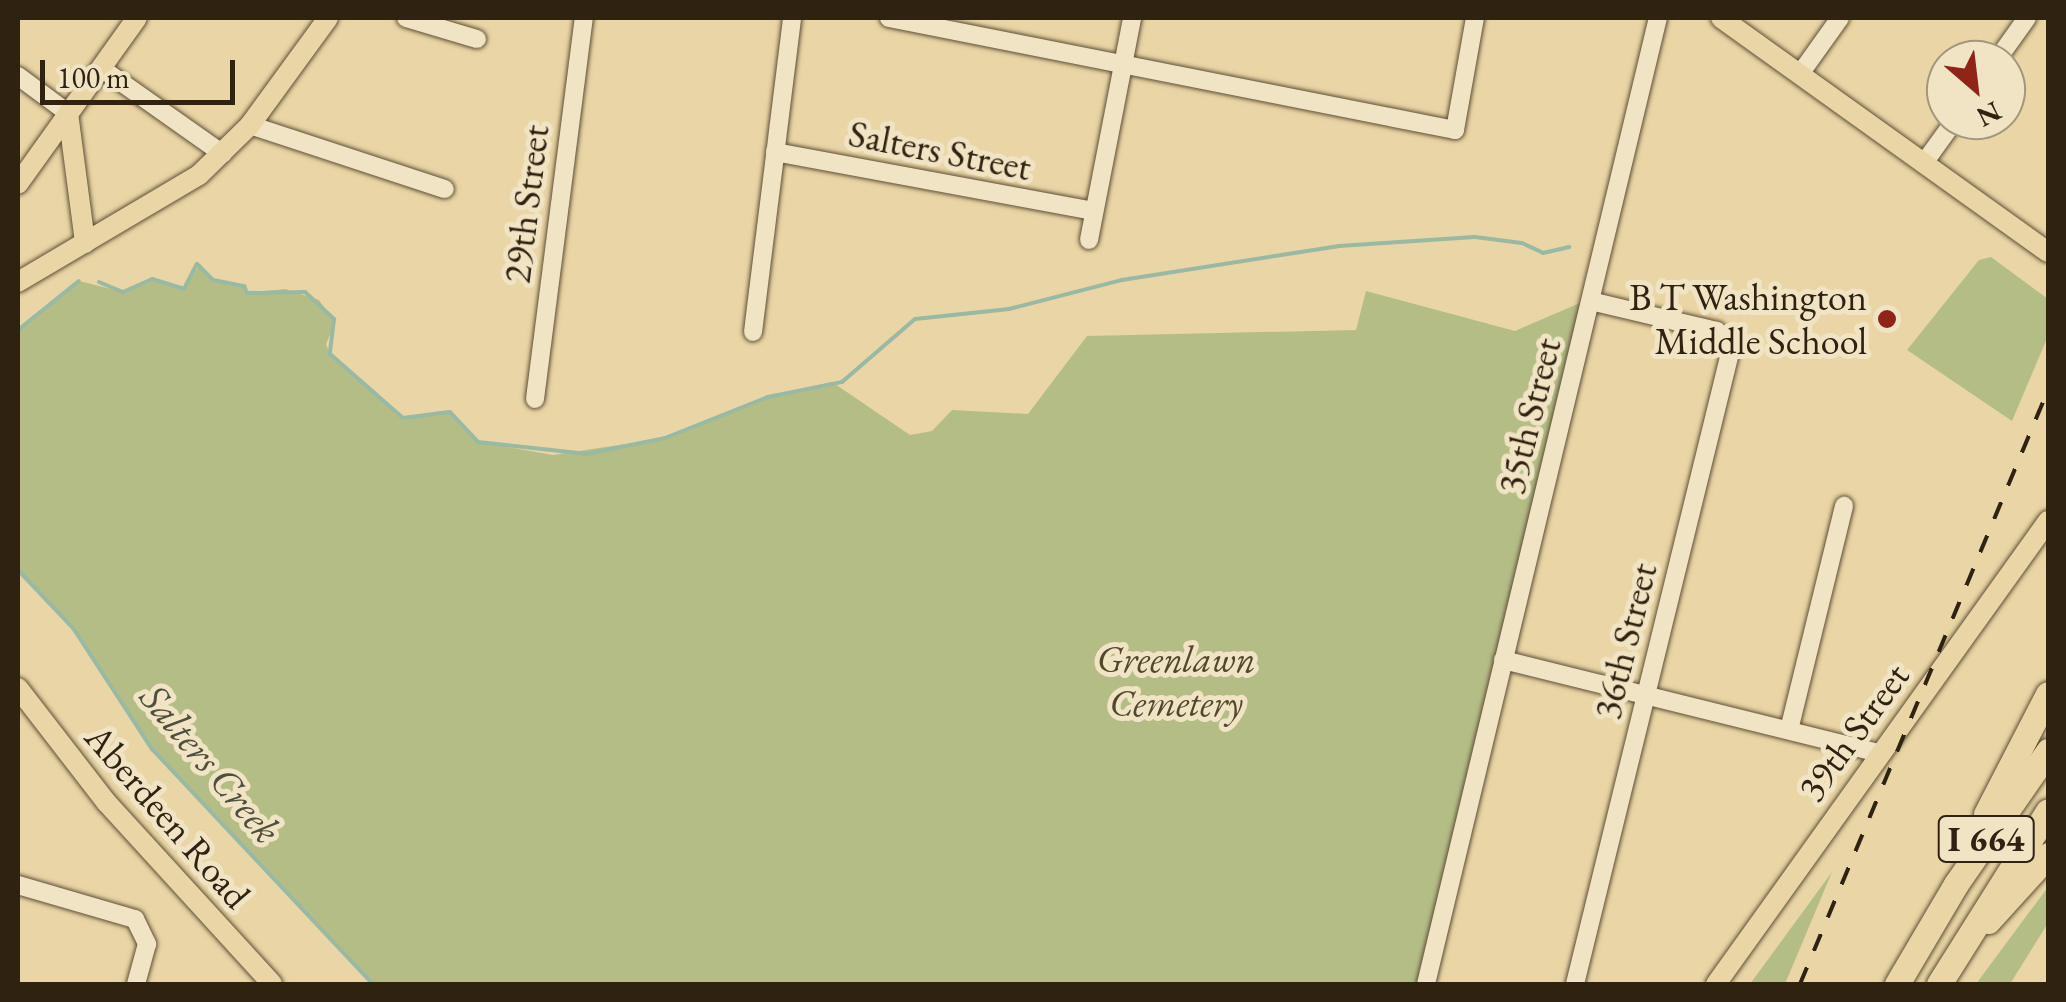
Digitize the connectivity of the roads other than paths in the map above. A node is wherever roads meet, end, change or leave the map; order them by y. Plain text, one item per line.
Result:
1 (137, 18) edge
2 (328, 18) edge
3 (406, 18) edge
4 (584, 18) edge
5 (792, 18) edge
6 (889, 18) edge
7 (1132, 18) edge
8 (1475, 18) edge
9 (1658, 18) edge
10 (1721, 18) edge
11 (1840, 18) edge
12 (2027, 18) edge
13 (477, 39) dead end
14 (2011, 40) edge
15 (1122, 63) junction
16 (101, 68) junction
17 (1800, 74) junction
18 (18, 76) edge
19 (68, 113) junction
20 (250, 125) junction
21 (1941, 140) edge
22 (775, 152) junction
23 (223, 154) junction
24 (1924, 163) junction
25 (18, 184) edge
26 (445, 189) dead end
27 (1094, 211) junction
28 (1089, 240) dead end
29 (85, 243) junction
30 (2048, 252) edge
31 (18, 282) edge
32 (1590, 302) junction
33 (753, 332) dead end
34 (534, 400) dead end
35 (1844, 506) dead end
36 (2048, 521) edge
37 (1503, 660) junction
38 (18, 688) edge
39 (1645, 694) junction
40 (2048, 694) edge
41 (1788, 730) junction
42 (2048, 751) edge
43 (1880, 753) junction
44 (2048, 811) edge
45 (2048, 855) edge
46 (18, 885) edge
47 (1928, 929) junction
48 (1942, 977) edge
49 (136, 984) edge
50 (272, 984) edge
51 (1426, 984) edge
52 (1575, 984) edge
53 (1716, 984) edge
54 (1898, 984) edge

1 - 16 main road
2 - 20 main road
3 - 13 street
4 - 34 street, 29th Street
5 - 22 street
6 - 15 street
7 - 15 street
8 - 15 street
9 - 32 street, 35th Street
10 - 17 main road
11 - 17 street
12 - 14 street
15 - 27 street
16 - 19 main road
16 - 23 street
17 - 24 main road
18 - 19 street
19 - 25 main road
19 - 29 main road
20 - 23 main road
20 - 26 street
21 - 24 street
22 - 27 street, Salters Street
22 - 33 street
23 - 29 main road
24 - 30 main road
27 - 28 street
29 - 31 main road
32 - 37 street, 35th Street
32 - 39 street, 36th Street
35 - 41 street
36 - 43 main road, 39th Street
37 - 39 street
37 - 51 street, 35th Street
38 - 50 main road, Aberdeen Road
39 - 41 street
39 - 52 street, 36th Street
40 - 47 highway
41 - 43 street
42 - 47 highway, I 664
43 - 53 main road, 39th Street
44 - 48 highway, I 664
45 - 48 highway
46 - 49 street
47 - 54 highway, I 664

